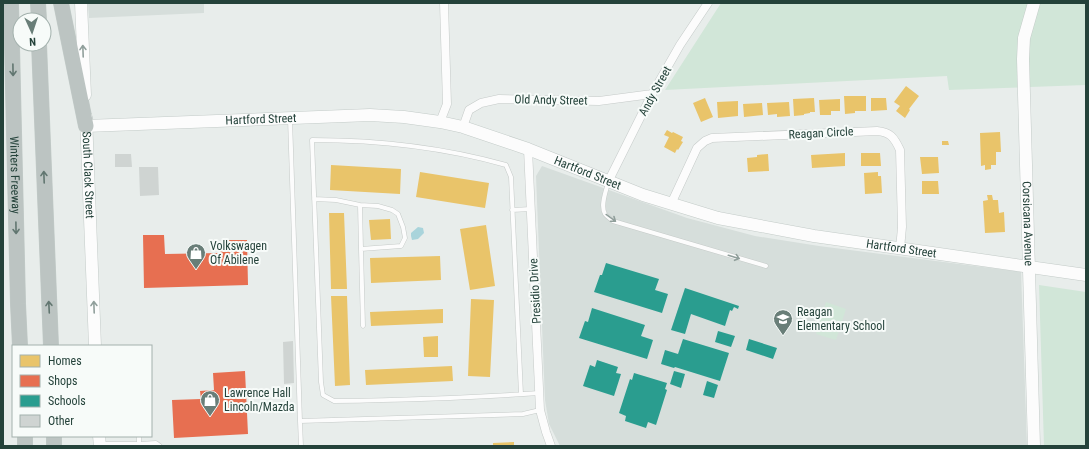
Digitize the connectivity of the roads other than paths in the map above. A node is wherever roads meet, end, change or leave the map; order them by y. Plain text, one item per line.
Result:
1 (11, 3) edge
2 (61, 3) edge
3 (81, 3) edge
4 (444, 3) edge
5 (708, 3) edge
6 (1034, 3) edge
7 (39, 52) edge
8 (652, 94) junction
9 (290, 119) junction
10 (440, 122) junction
11 (86, 126) junction
12 (463, 127) junction
13 (528, 149) junction
14 (608, 182) junction
15 (314, 199) junction
16 (671, 204) junction
17 (360, 205) junction
18 (531, 209) junction
19 (512, 210) junction
20 (361, 249) junction
21 (900, 249) junction
22 (766, 266) dead end
23 (1028, 267) junction
24 (1086, 275) edge
25 (363, 326) dead end
26 (20, 345) edge
27 (51, 345) edge
28 (95, 345) edge
29 (540, 393) junction
30 (521, 394) junction
31 (540, 410) junction
32 (300, 421) junction
33 (139, 437) edge
34 (100, 442) edge
35 (139, 444) junction
36 (160, 446) edge
37 (301, 446) edge
38 (551, 446) edge
39 (1034, 446) edge

1 -> 26 highway, Winters Freeway
2 - 11 highway
11 -> 3 street, South Clack Street
4 - 10 street
5 - 8 street, Andy Street
6 - 23 street, Corsicana Avenue
27 -> 7 highway
8 - 12 street, Old Andy Street
8 - 14 street, Andy Street
9 - 10 street, Hartford Street
9 - 11 street, Hartford Street
9 - 32 lane
10 - 12 street, Hartford Street
28 -> 11 street, South Clack Street
12 - 13 street, Hartford Street
13 - 14 street, Hartford Street
13 - 18 street, Presidio Drive
14 - 16 street, Hartford Street
14 -> 22 lane
15 - 17 lane
15 - 19 lane
15 - 30 lane
16 - 21 street, Hartford Street
16 - 21 street, Reagan Circle
17 - 20 lane
17 - 20 lane
18 - 19 lane
18 - 29 street, Presidio Drive
19 - 30 lane
20 - 25 lane
21 - 23 street, Hartford Street
23 - 24 street, Hartford Street
23 - 39 street, Corsicana Avenue
29 - 30 lane
29 - 31 street, Presidio Drive
31 - 32 lane
31 - 38 street, Presidio Drive
32 - 37 lane
33 - 35 lane
34 - 35 lane
35 - 36 lane

